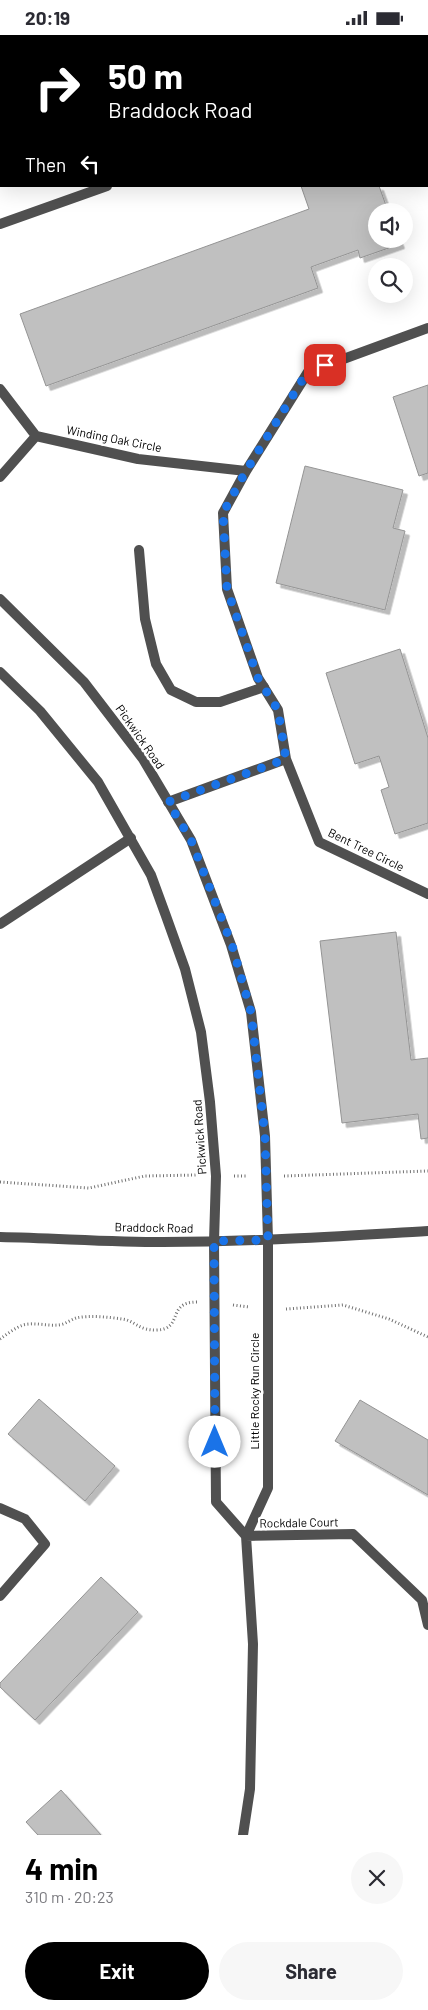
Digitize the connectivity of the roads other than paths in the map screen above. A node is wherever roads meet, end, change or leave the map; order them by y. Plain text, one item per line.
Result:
1 (104, 187) edge
2 (0, 224) edge
3 (428, 328) edge
4 (0, 389) edge
5 (36, 436) junction
6 (246, 471) junction
7 (0, 477) edge
8 (139, 550) dead end
9 (0, 599) edge
10 (0, 672) edge
11 (264, 687) junction
12 (286, 759) junction
13 (168, 802) junction
14 (131, 839) junction
15 (428, 894) edge
16 (0, 924) edge
17 (428, 1231) edge
18 (0, 1237) edge
19 (268, 1240) junction
20 (214, 1241) junction
21 (0, 1508) edge
22 (246, 1536) junction
23 (0, 1597) edge
24 (428, 1625) edge
25 (243, 1835) edge

1 - 2 street
3 - 6 street, Bent Tree Circle
4 - 5 street
5 - 6 street, Winding Oak Circle
5 - 7 street
6 - 11 street, Bent Tree Circle
8 - 11 street
9 - 13 street, Pickwick Road
10 - 14 street, Pickwick Road
11 - 12 street, Bent Tree Circle
12 - 13 street
12 - 15 street, Bent Tree Circle
13 - 19 street, Pickwick Road
14 - 16 street
14 - 20 street, Pickwick Road
17 - 19 street, Braddock Road
18 - 20 street, Braddock Road
19 - 20 street, Braddock Road
19 - 22 street, Little Rocky Run Circle
20 - 22 street
21 - 23 street
22 - 24 street, Rockdale Court
22 - 25 street, Little Rocky Run Circle

